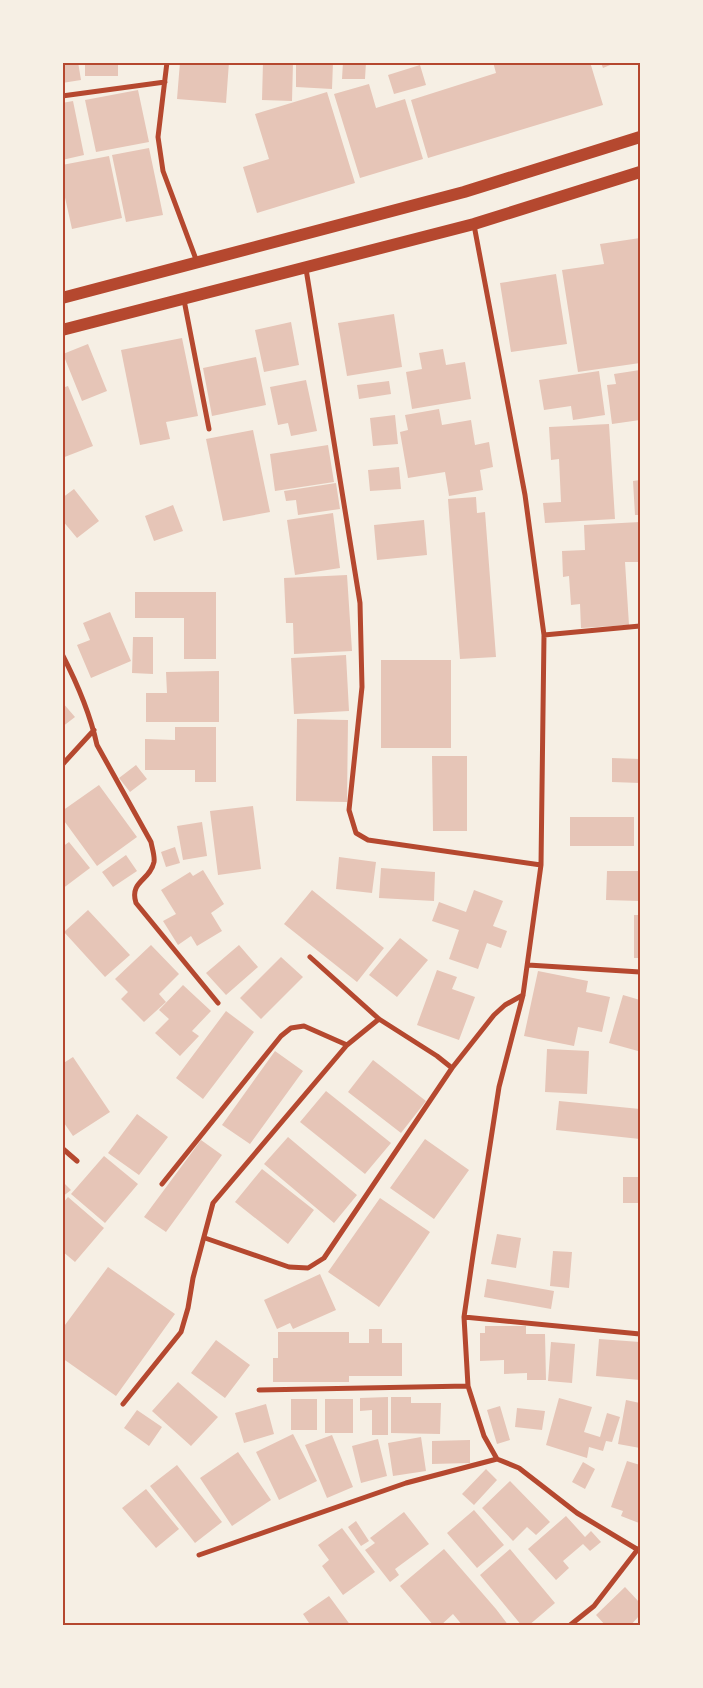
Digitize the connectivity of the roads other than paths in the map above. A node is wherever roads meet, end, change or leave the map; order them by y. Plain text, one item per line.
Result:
1 (167, 62) edge
2 (165, 82) junction
3 (62, 96) edge
4 (640, 137) edge
5 (640, 172) edge
6 (474, 224) junction
7 (198, 263) junction
8 (306, 268) junction
9 (62, 298) edge
10 (183, 300) junction
11 (62, 330) edge
12 (209, 429) dead end
13 (640, 626) edge
14 (544, 635) junction
15 (62, 654) edge
16 (94, 730) junction
17 (62, 765) edge
18 (541, 865) junction
19 (310, 957) dead end
20 (528, 965) junction
21 (640, 972) edge
22 (523, 995) junction
23 (218, 1003) dead end
24 (379, 1019) junction
25 (347, 1044) junction
26 (452, 1068) junction
27 (62, 1148) edge
28 (77, 1161) dead end
29 (162, 1184) dead end
30 (205, 1238) junction
31 (464, 1317) junction
32 (640, 1334) edge
33 (468, 1386) junction
34 (259, 1390) dead end
35 (123, 1404) dead end
36 (497, 1459) junction
37 (640, 1550) edge
38 (199, 1555) dead end
39 (568, 1626) edge

1 - 2 street
2 - 3 street
2 - 7 street
4 - 7 main road
5 - 6 main road
6 - 8 main road
6 - 14 street
7 - 9 main road
8 - 10 main road
8 - 18 street
10 - 11 main road
10 - 12 street
13 - 14 street
14 - 18 street
15 - 16 street
16 - 17 street
16 - 23 street
18 - 20 street
19 - 24 street
20 - 21 street
20 - 22 street
22 - 26 street
22 - 31 street
24 - 25 street
24 - 26 street
25 - 29 street
25 - 30 street
26 - 30 street
27 - 28 street
30 - 35 street
31 - 32 street
31 - 33 street
33 - 34 street
33 - 36 street
36 - 37 street
36 - 38 street
37 - 39 street

